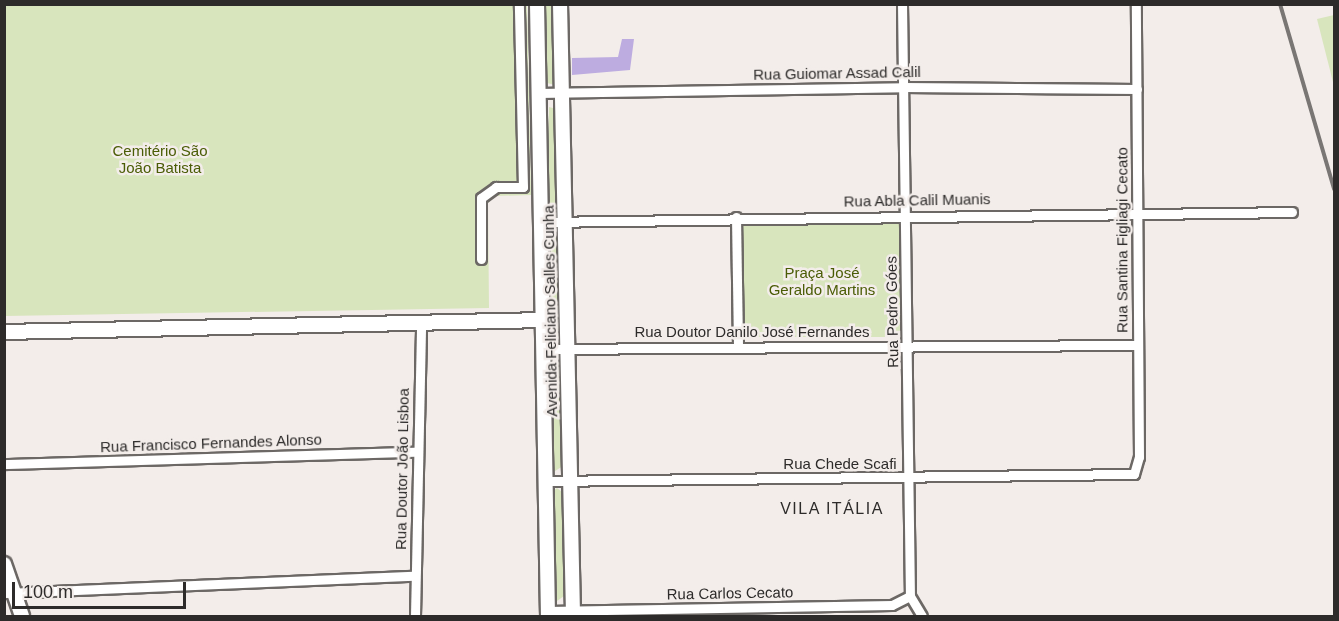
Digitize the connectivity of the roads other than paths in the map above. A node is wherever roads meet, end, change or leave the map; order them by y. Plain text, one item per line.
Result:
1 (519, 4) edge
2 (537, 4) edge
3 (560, 4) edge
4 (902, 4) edge
5 (1136, 4) edge
6 (904, 87) junction
7 (1137, 89) junction
8 (561, 92) junction
9 (538, 93) junction
10 (1292, 212) dead end
11 (1137, 213) junction
12 (906, 214) junction
13 (736, 217) junction
14 (565, 220) junction
15 (542, 222) junction
16 (481, 259) dead end
17 (545, 320) junction
18 (421, 323) junction
19 (4, 332) edge
20 (1138, 345) junction
21 (907, 346) junction
22 (738, 348) junction
23 (546, 349) junction
24 (568, 349) junction
25 (418, 452) junction
26 (4, 464) edge
27 (1134, 474) joint
28 (909, 478) junction
29 (546, 481) junction
30 (571, 481) junction
31 (4, 564) edge
32 (415, 576) junction
33 (9, 592) edge
34 (910, 596) junction
35 (548, 614) edge
36 (573, 614) edge
37 (22, 616) edge
38 (415, 616) edge
39 (922, 616) edge

1 - 16 street
2 - 9 main road, Avenida Feliciano Salles Cunha
3 - 8 main road, Avenida Feliciano Salles Cunha
4 - 6 street, Rua Pedro Góes
5 - 7 street, Rua Santina Figliagi Cecato
6 - 7 street, Rua Guiomar Assad Calil
6 - 8 street, Rua Guiomar Assad Calil
6 - 12 street, Rua Pedro Góes
7 - 11 street, Rua Santina Figliagi Cecato
8 - 9 street, Rua Guiomar Assad Calil
8 - 14 main road, Avenida Feliciano Salles Cunha
9 - 15 main road, Avenida Feliciano Salles Cunha
10 - 11 street, Rua Abla Calil Muanis
11 - 12 street, Rua Abla Calil Muanis
11 - 20 street, Rua Santina Figliagi Cecato
12 - 13 street, Rua Abla Calil Muanis
12 - 21 street, Rua Pedro Góes
13 - 14 street, Rua Abla Calil Muanis
13 - 22 street
14 - 15 street, Rua Abla Calil Muanis
14 - 24 main road, Avenida Feliciano Salles Cunha
15 - 17 main road, Avenida Feliciano Salles Cunha
17 - 18 main road
17 - 23 main road, Avenida Feliciano Salles Cunha
18 - 19 main road
18 - 25 street, Rua Doutor João Lisboa
20 - 21 street, Rua Doutor Danilo José Fernandes
20 - 27 street, Rua Santina Figliagi Cecato
21 - 22 street, Rua Doutor Danilo José Fernandes
21 - 28 street, Rua Pedro Góes
22 - 24 street, Rua Doutor Danilo José Fernandes
23 - 24 street, Rua Doutor Danilo José Fernandes
23 - 29 main road, Avenida Feliciano Salles Cunha
24 - 30 main road, Avenida Feliciano Salles Cunha
25 - 26 street, Rua Francisco Fernandes Alonso
25 - 32 street, Rua Doutor João Lisboa
27 - 28 street, Rua Chede Scafi
28 - 30 street, Rua Chede Scafi
28 - 34 street, Rua Pedro Góes
29 - 30 street, Rua Chede Scafi
29 - 35 main road, Avenida Feliciano Salles Cunha
30 - 36 main road, Avenida Feliciano Salles Cunha
31 - 33 main road
32 - 33 street
32 - 38 street, Rua Doutor João Lisboa
33 - 37 main road
34 - 36 street, Rua Carlos Cecato
34 - 39 street
35 - 36 street, Rua Carlos Cecato

